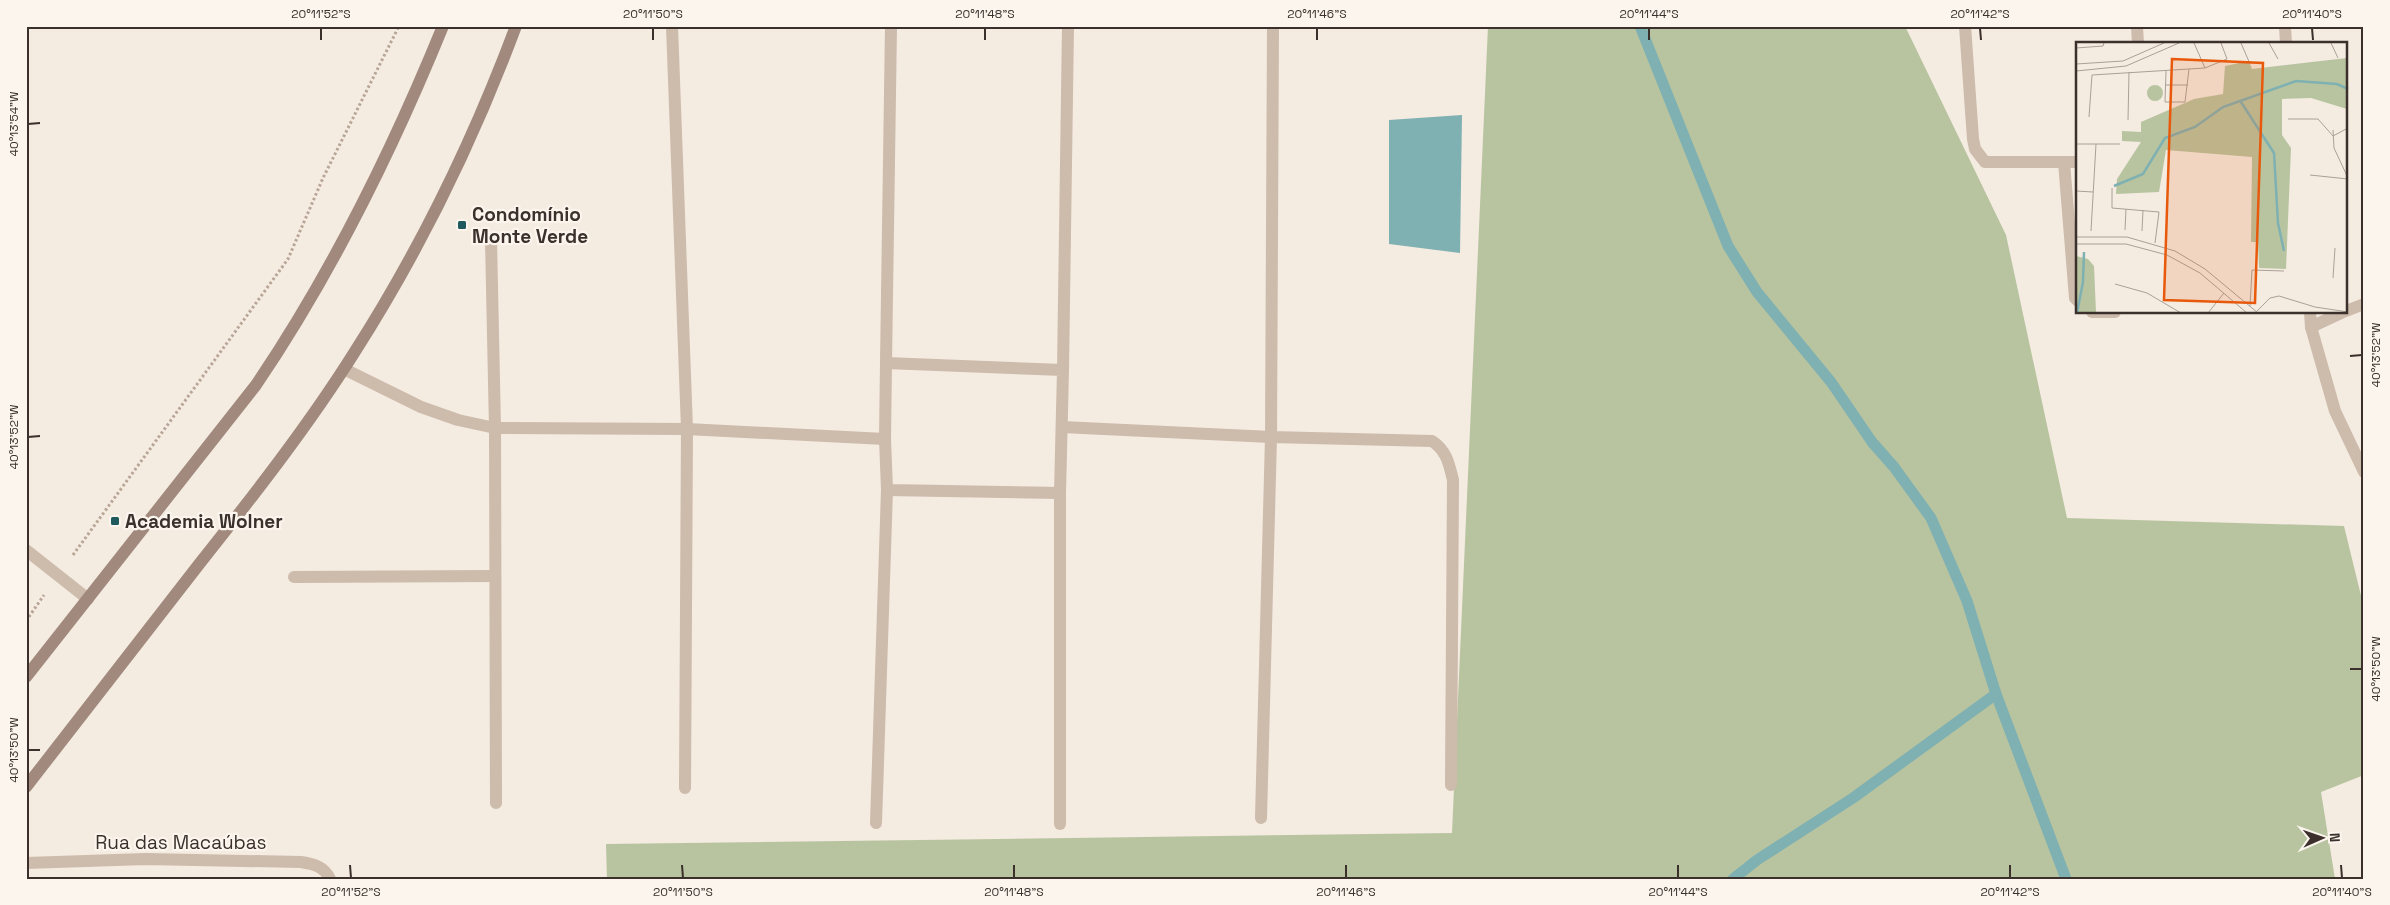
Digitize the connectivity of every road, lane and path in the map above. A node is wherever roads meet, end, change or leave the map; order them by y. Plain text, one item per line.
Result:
1 (399, 26) edge
2 (443, 26) edge
3 (516, 26) edge
4 (672, 26) edge
5 (891, 26) edge
6 (1068, 26) edge
7 (1273, 26) edge
8 (1965, 26) edge
9 (2137, 26) edge
10 (2285, 26) edge
11 (2138, 42) edge
12 (2286, 42) edge
13 (2064, 162) junction
14 (2076, 162) edge
15 (491, 240) dead end
16 (2076, 299) edge
17 (2364, 304) edge
18 (2348, 311) edge
19 (2310, 314) edge
20 (2340, 314) edge
21 (2311, 327) junction
22 (886, 363) junction
23 (344, 370) junction
24 (1063, 370) junction
25 (1062, 427) junction
26 (495, 428) junction
27 (687, 429) junction
28 (1271, 437) junction
29 (885, 439) junction
30 (2364, 472) edge
31 (887, 490) junction
32 (1060, 493) junction
33 (26, 550) edge
34 (58, 574) junction
35 (495, 576) junction
36 (294, 577) dead end
37 (88, 599) junction
38 (26, 621) edge
39 (26, 677) edge
40 (1451, 785) dead end
41 (26, 787) edge
42 (685, 788) dead end
43 (496, 804) dead end
44 (1261, 818) dead end
45 (876, 823) dead end
46 (1060, 824) dead end
47 (26, 862) edge
48 (330, 879) edge

1 - 34 path
2 - 37 main road
3 - 23 main road
4 - 27 street
5 - 22 street
6 - 24 street
7 - 28 street
8 - 13 street
9 - 11 street
10 - 12 street
13 - 14 street
13 - 16 street
15 - 26 street
17 - 18 street
19 - 21 street
20 - 21 street
21 - 30 street
22 - 24 street
22 - 29 street
23 - 26 street
23 - 41 main road
24 - 25 street
25 - 28 street
25 - 32 street
26 - 27 street
26 - 35 street
27 - 29 street
27 - 42 street
28 - 40 street
28 - 44 street
29 - 31 street
31 - 32 street
31 - 45 street
32 - 46 street
33 - 34 street
34 - 37 street
34 - 38 path
35 - 36 street
35 - 43 street
37 - 39 main road
47 - 48 street, Rua das Macaúbas

